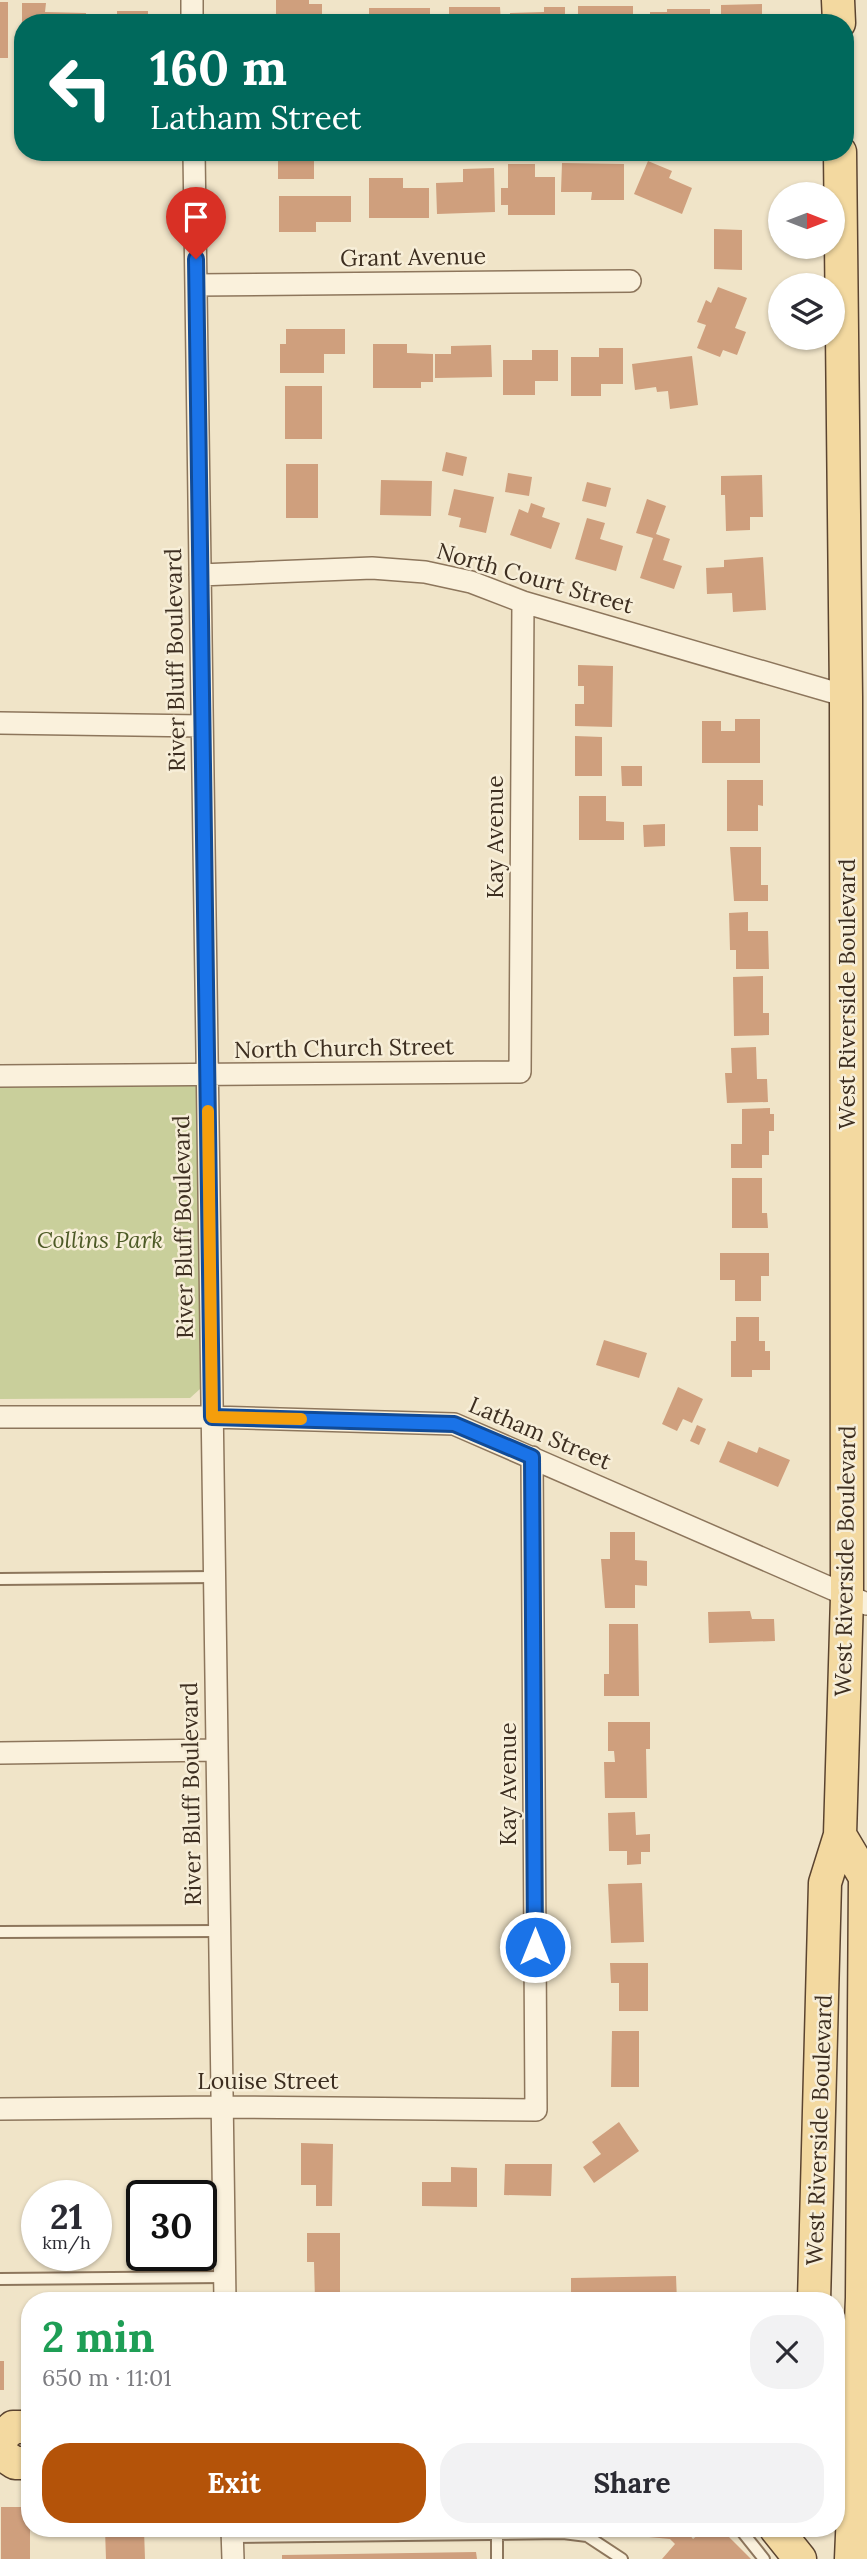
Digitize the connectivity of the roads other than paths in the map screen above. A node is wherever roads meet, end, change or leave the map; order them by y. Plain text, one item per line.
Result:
1 (194, 161) edge
2 (840, 161) edge
3 (630, 281) dead end
4 (196, 285) junction
5 (200, 575) junction
6 (523, 602) junction
7 (846, 696) junction
8 (0, 723) edge
9 (202, 726) junction
10 (520, 1072) joint
11 (207, 1075) junction
12 (0, 1076) edge
13 (0, 1417) edge
14 (212, 1417) junction
15 (532, 1457) junction
16 (215, 1577) junction
17 (0, 1579) edge
18 (857, 1600) edge
19 (217, 1750) junction
20 (0, 1753) edge
21 (840, 1835) junction
22 (0, 1931) edge
23 (220, 1931) junction
24 (222, 2107) junction
25 (0, 2109) edge
26 (536, 2110) joint
27 (224, 2277) junction
28 (0, 2279) edge
29 (225, 2292) edge
30 (814, 2292) edge
31 (865, 2304) edge
32 (854, 2418) edge
33 (21, 2427) edge
34 (0, 2440) edge
35 (0, 2453) edge
36 (21, 2463) edge
37 (853, 2465) edge
38 (453, 2537) edge
39 (497, 2537) edge
40 (589, 2537) edge
41 (746, 2537) edge
42 (782, 2537) edge
43 (808, 2537) edge
44 (232, 2542) edge
45 (497, 2559) edge
46 (622, 2559) edge
47 (764, 2559) edge
48 (800, 2559) edge
49 (807, 2559) edge
50 (850, 2559) edge

1 - 4 street, River Bluff Boulevard
2 - 7 main road, West Riverside Boulevard
3 - 4 street, Grant Avenue
4 - 5 street, River Bluff Boulevard
5 - 6 street, North Court Street
5 - 9 street, River Bluff Boulevard
6 - 7 street, North Court Street
6 - 10 street, Kay Avenue
7 - 18 main road, West Riverside Boulevard
8 - 9 street
9 - 11 street, River Bluff Boulevard
10 - 11 street, North Church Street
11 - 12 street, North Church Street
11 - 14 street, River Bluff Boulevard
13 - 14 street, Latham Street
14 - 15 street, Latham Street
14 - 16 street, River Bluff Boulevard
15 - 18 street, Latham Street
15 - 26 street, Kay Avenue
16 - 17 lane
16 - 19 street, River Bluff Boulevard
18 - 21 main road, West Riverside Boulevard
19 - 20 street
19 - 23 street, River Bluff Boulevard
21 - 30 main road, West Riverside Boulevard
21 - 31 main road, West Riverside Boulevard
22 - 23 lane
23 - 24 street, River Bluff Boulevard
24 - 25 street, Louise Street
24 - 26 street, Louise Street
24 - 27 street, River Bluff Boulevard
27 - 28 lane
27 - 29 street, River Bluff Boulevard
31 - 32 main road, West Riverside Boulevard
32 - 37 main road, West Riverside Boulevard
33 - 34 main road
35 - 36 main road
37 - 50 main road, West Riverside Boulevard
38 - 44 lane
39 - 45 lane
40 - 46 lane
41 - 47 lane
42 - 48 main road
43 - 49 main road

